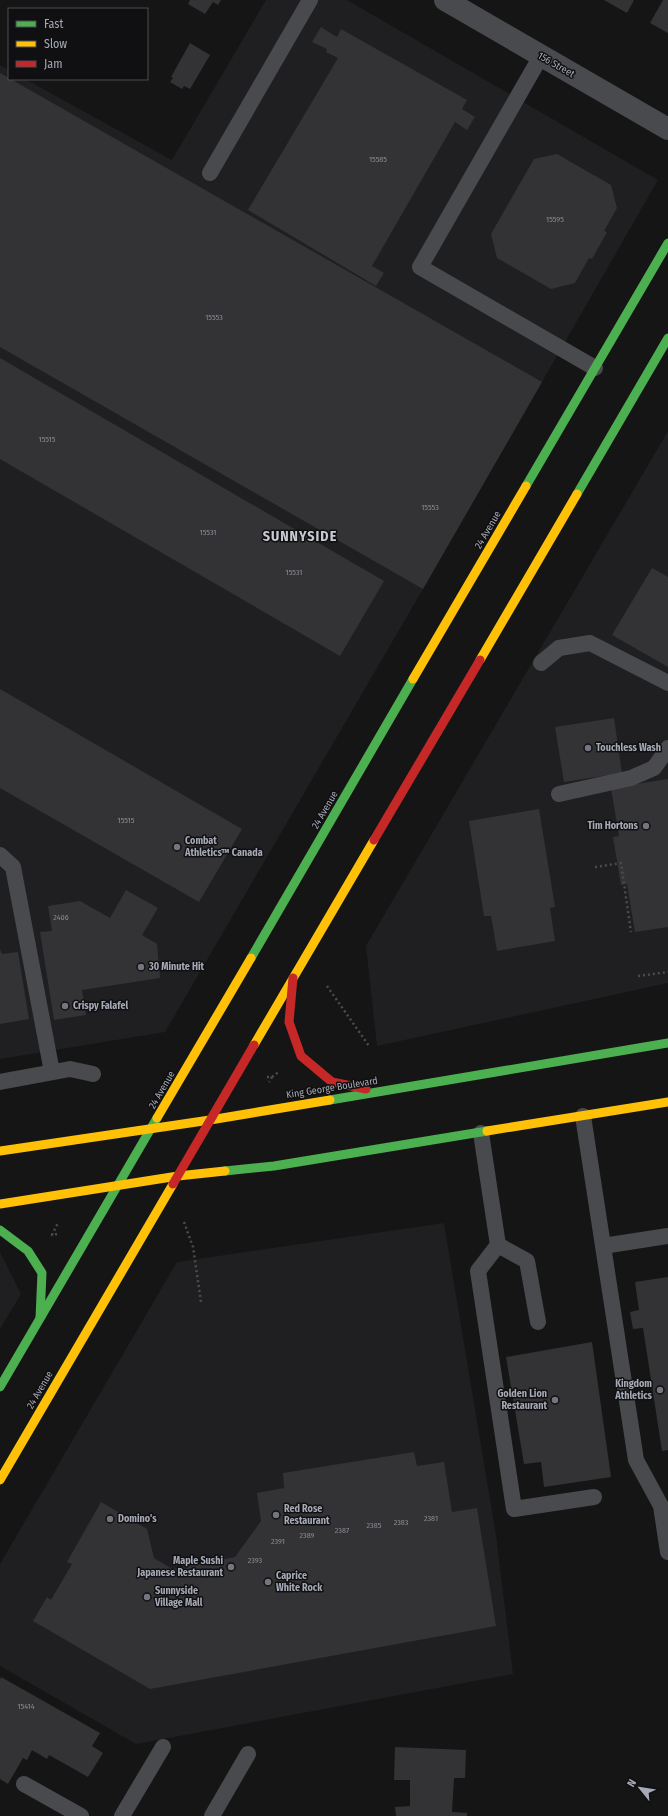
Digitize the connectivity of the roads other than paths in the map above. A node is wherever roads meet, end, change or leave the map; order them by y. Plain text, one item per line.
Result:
1 (310, 0) edge
2 (445, 0) edge
3 (542, 56) junction
4 (668, 129) edge
5 (210, 174) dead end
6 (668, 243) edge
7 (668, 338) edge
8 (595, 368) junction
9 (541, 663) dead end
10 (668, 683) edge
11 (668, 748) edge
12 (559, 794) dead end
13 (0, 855) edge
14 (293, 978) junction
15 (668, 1043) edge
16 (52, 1072) junction
17 (93, 1074) dead end
18 (0, 1082) edge
19 (379, 1091) junction
20 (668, 1102) edge
21 (583, 1116) junction
22 (210, 1120) junction
23 (152, 1128) junction
24 (480, 1133) junction
25 (0, 1151) edge
26 (178, 1176) junction
27 (119, 1184) junction
28 (0, 1204) edge
29 (0, 1230) edge
30 (668, 1236) edge
31 (498, 1245) junction
32 (603, 1246) junction
33 (40, 1318) junction
34 (538, 1322) dead end
35 (0, 1387) edge
36 (0, 1480) edge
37 (594, 1497) dead end
38 (668, 1552) edge
39 (163, 1747) dead end
40 (248, 1754) dead end
41 (24, 1784) dead end
42 (81, 1816) edge
43 (122, 1816) edge
44 (212, 1816) edge

1 - 5 lane
2 - 3 street, 156 Street
3 - 4 street, 156 Street
3 - 8 lane
6 - 8 main road, 24 Avenue
7 - 14 main road, 24 Avenue
8 - 23 main road, 24 Avenue
9 - 10 lane
11 - 12 lane
13 - 16 lane
14 - 19 main road
14 - 22 main road, 24 Avenue
15 - 19 main road, King George Boulevard
16 - 17 lane
16 - 18 lane
19 - 22 main road, King George Boulevard
20 - 21 main road
21 - 24 main road
21 - 32 lane
22 - 23 main road, King George Boulevard
22 - 26 main road, 24 Avenue
23 - 25 main road, King George Boulevard
23 - 27 main road, 24 Avenue
24 - 26 main road
24 - 31 lane
26 - 27 main road
26 - 36 main road, 24 Avenue
27 - 28 main road
27 - 33 main road, 24 Avenue
29 - 33 main road
30 - 32 lane
31 - 34 lane
31 - 37 lane
32 - 38 lane
33 - 35 main road, 24 Avenue
39 - 43 lane
40 - 44 lane
41 - 42 lane

